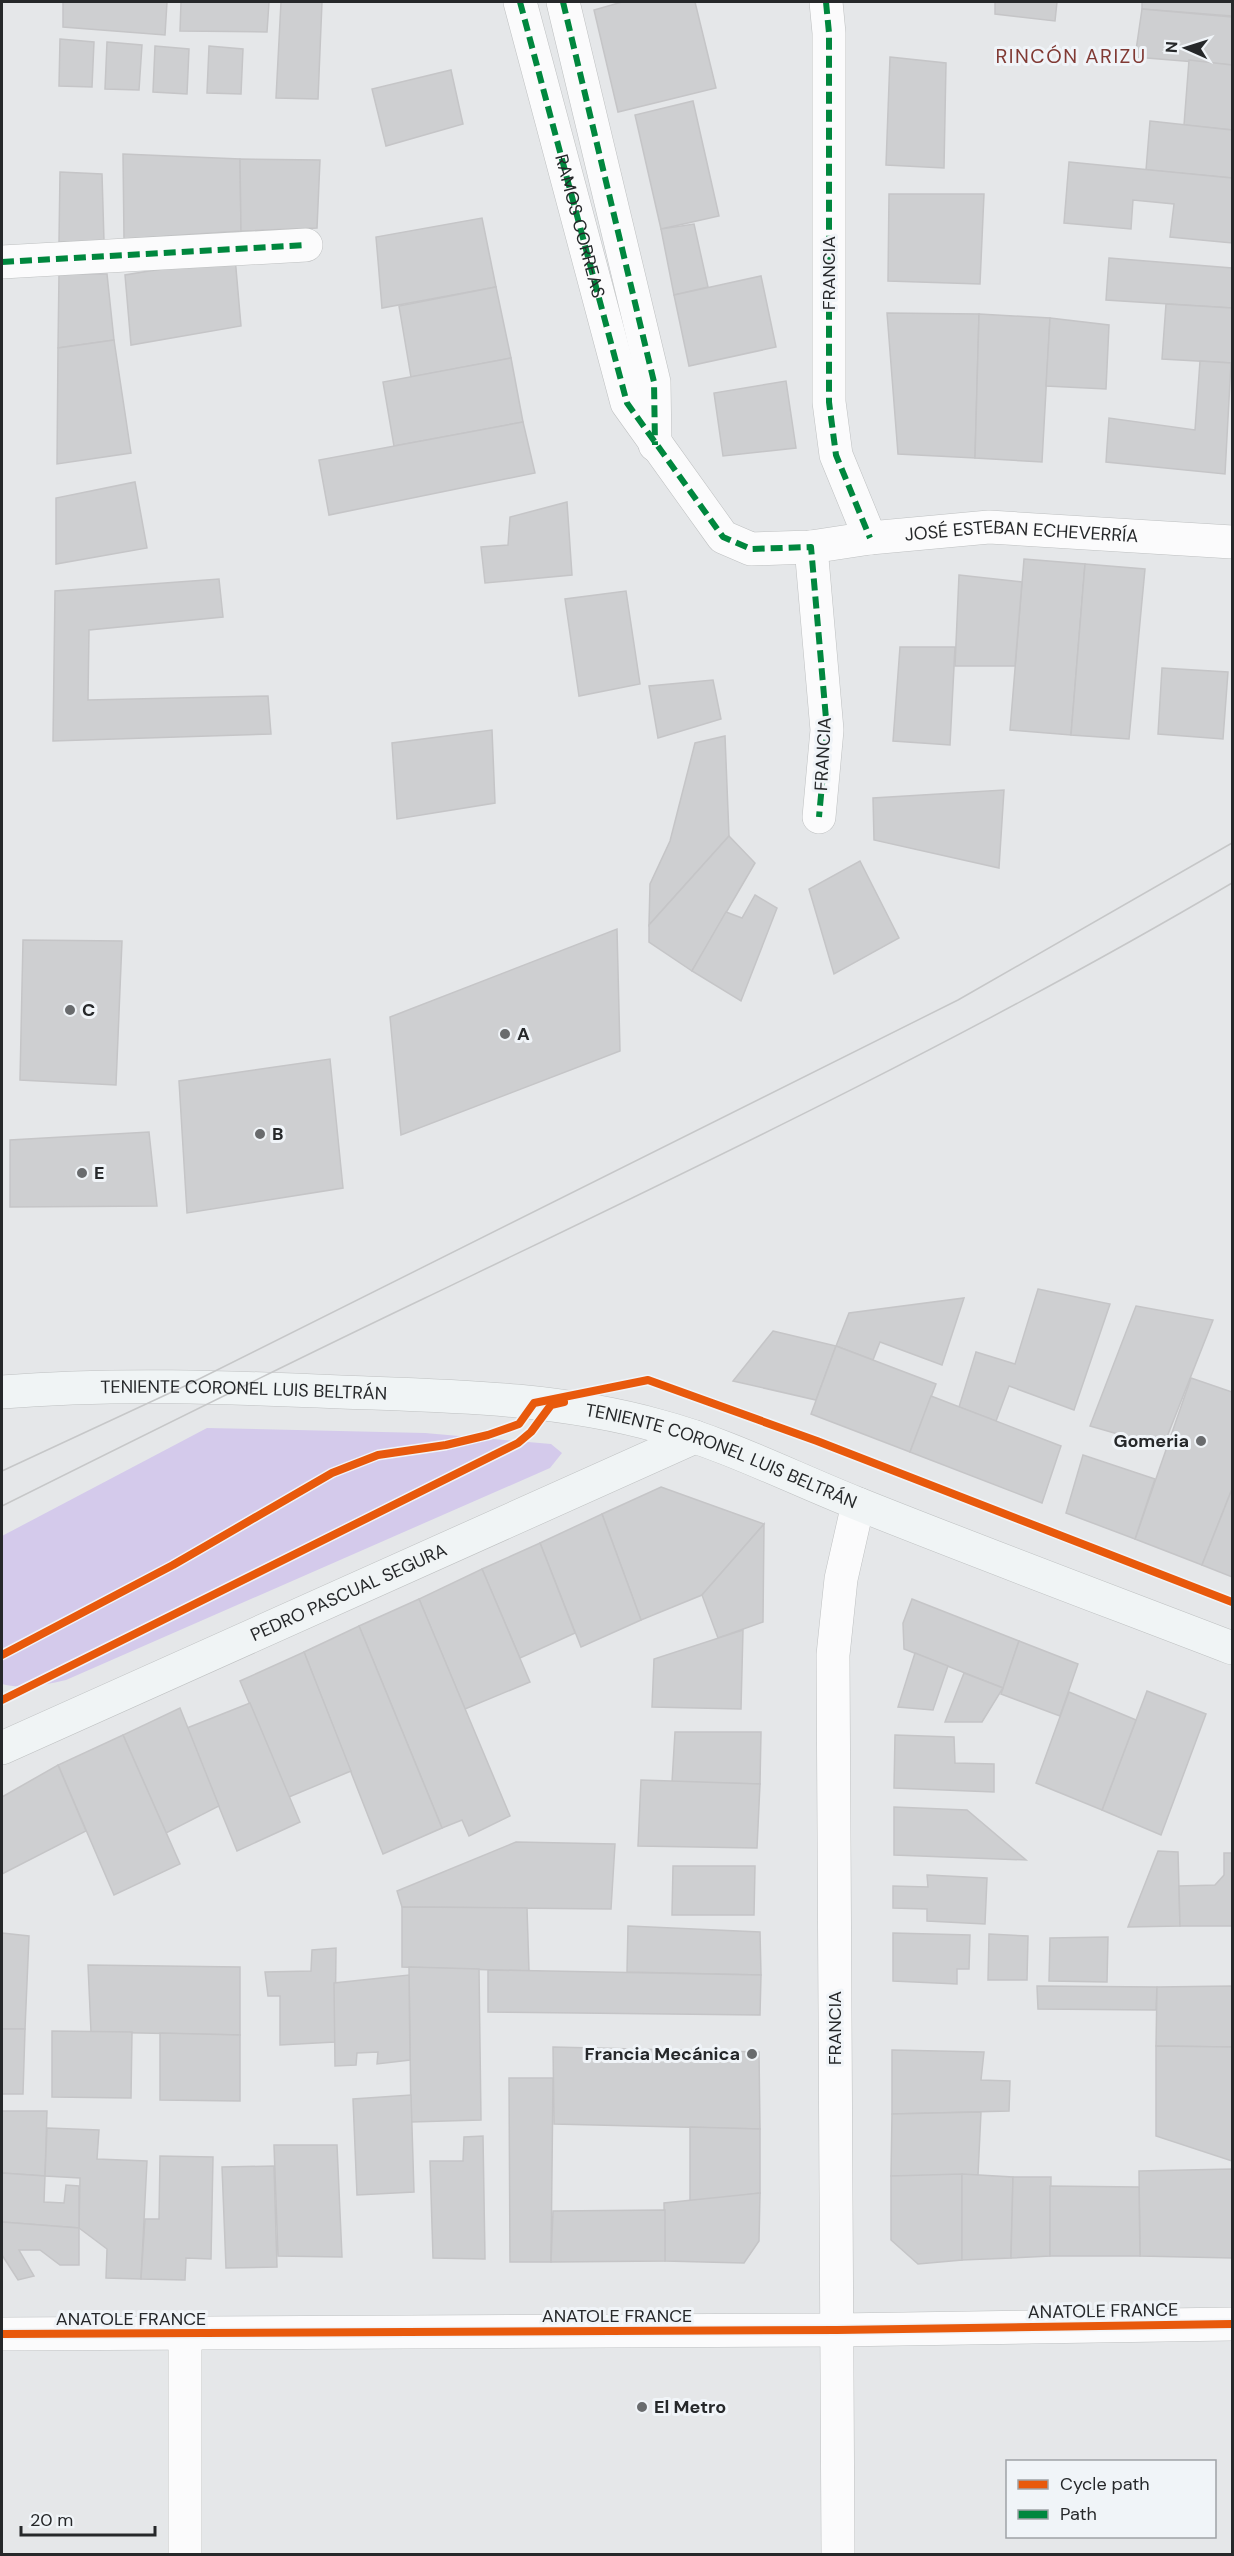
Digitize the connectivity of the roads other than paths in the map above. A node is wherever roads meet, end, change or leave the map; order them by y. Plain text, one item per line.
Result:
1 (520, 2) edge
2 (826, 2) edge
3 (567, 3) edge
4 (306, 245) dead end
5 (2, 262) edge
6 (655, 445) junction
7 (870, 538) junction
8 (1233, 543) edge
9 (811, 547) junction
10 (819, 817) dead end
11 (2, 1392) edge
12 (695, 1437) junction
13 (858, 1504) junction
14 (1233, 1648) edge
15 (10, 1736) edge
16 (1233, 2324) edge
17 (837, 2330) junction
18 (2, 2334) edge
19 (185, 2334) junction
20 (186, 2554) edge
21 (838, 2554) edge

1 - 6 street, RAMOS CORREAS
2 - 7 street, FRANCIA
3 - 6 street, RAMOS CORREAS
4 - 5 street
6 - 9 street, RAMOS CORREAS
7 - 8 street, JOSÉ ESTEBAN ECHEVERRÍA
7 - 9 street, JOSÉ ESTEBAN ECHEVERRÍA
9 - 10 street, FRANCIA
11 - 12 main road, TENIENTE CORONEL LUIS BELTRÁN
12 - 13 main road, TENIENTE CORONEL LUIS BELTRÁN
12 - 15 main road, PEDRO PASCUAL SEGURA
13 - 14 main road, TENIENTE CORONEL LUIS BELTRÁN
13 - 17 street, FRANCIA
16 - 17 street, ANATOLE FRANCE
17 - 19 street, ANATOLE FRANCE
17 - 21 street, FRANCIA
18 - 19 street, ANATOLE FRANCE
19 - 20 street

